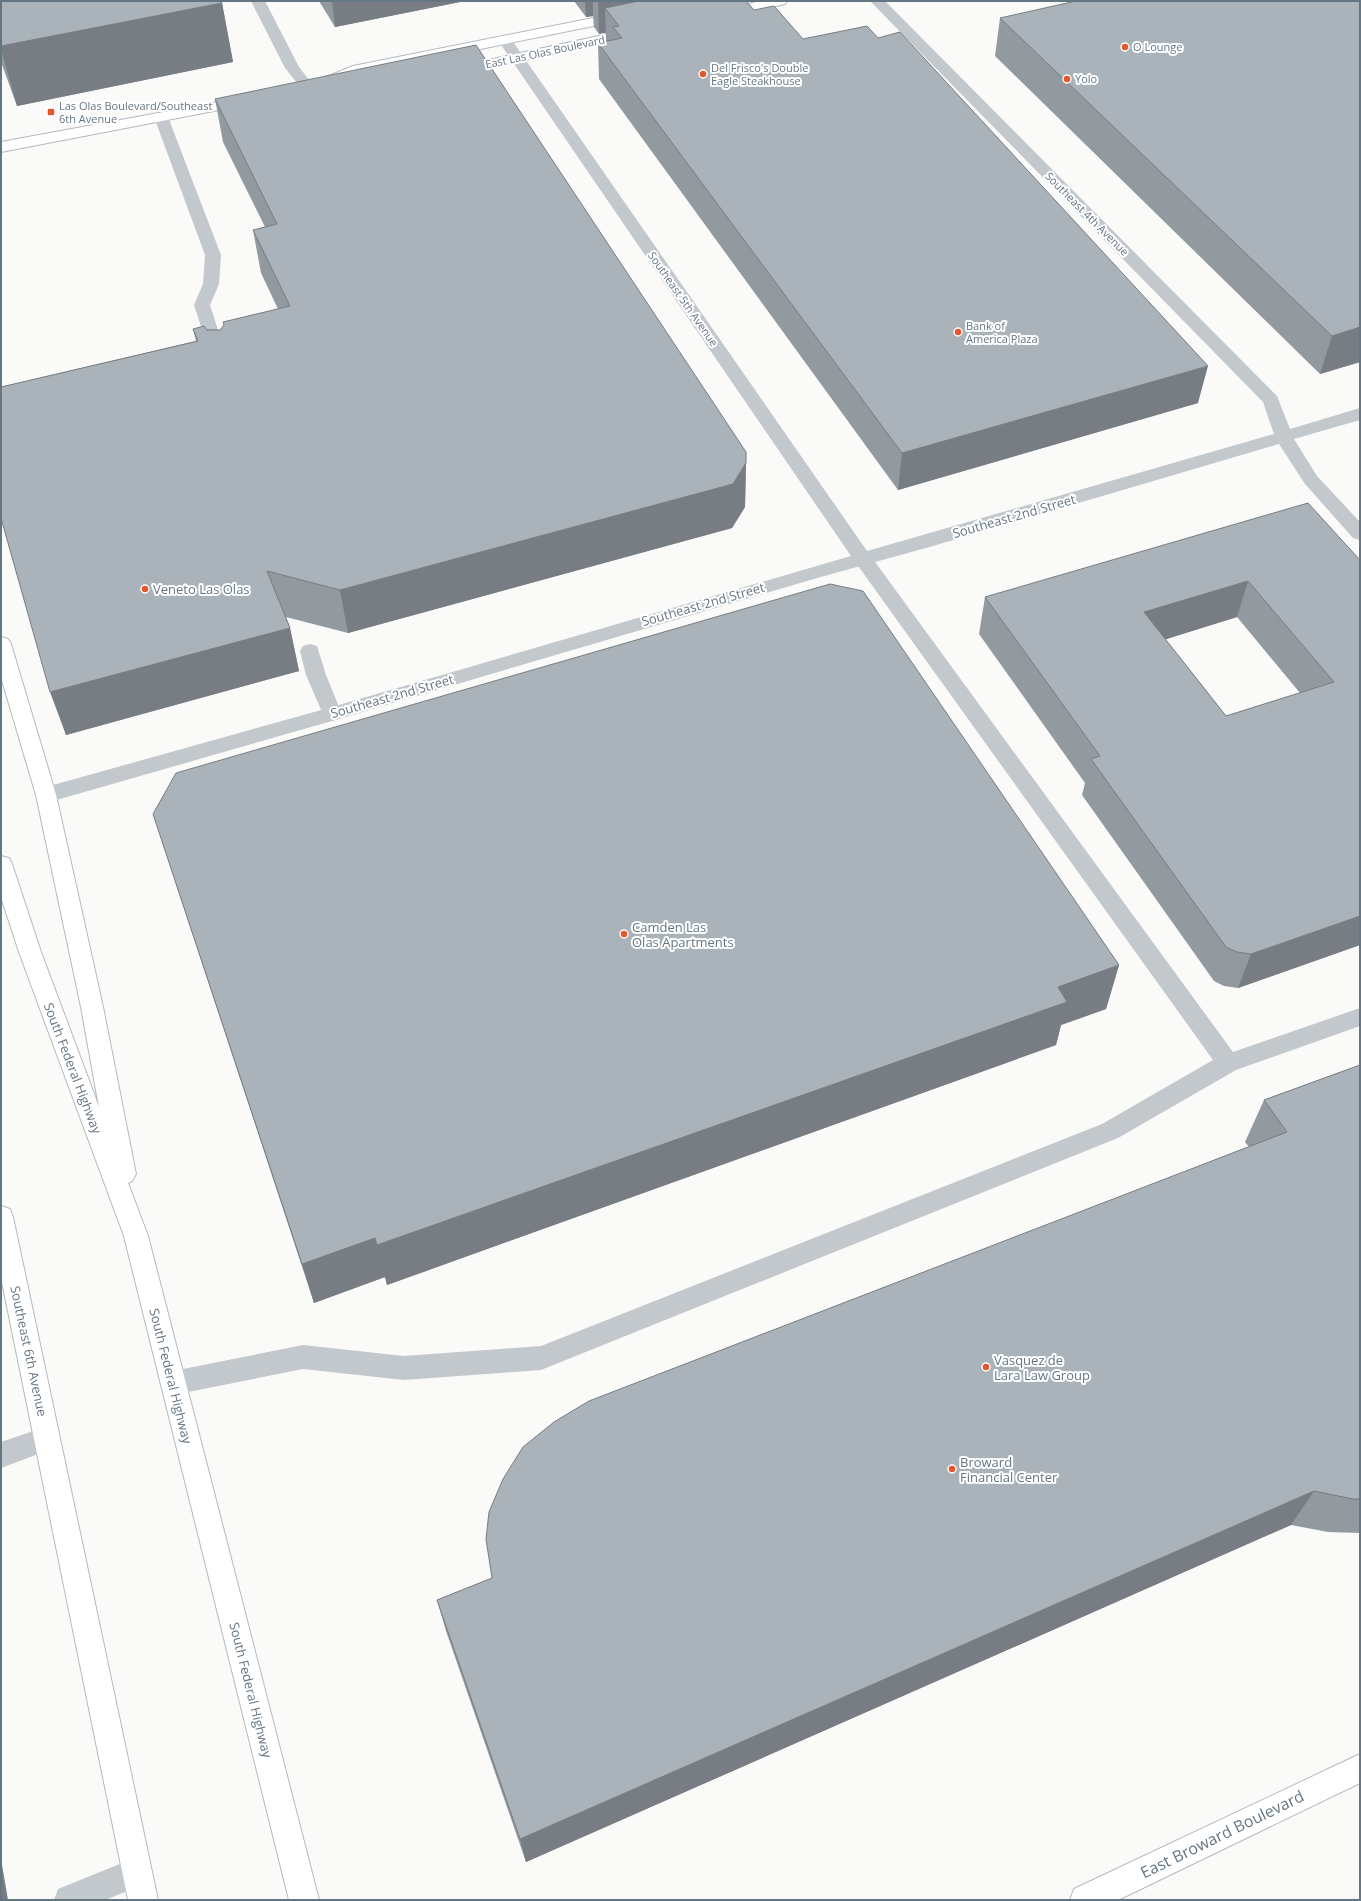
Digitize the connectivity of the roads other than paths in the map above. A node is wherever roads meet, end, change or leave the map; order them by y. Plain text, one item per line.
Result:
1 (258, 1) edge
2 (780, 1) edge
3 (877, 1) edge
4 (637, 13) edge
5 (710, 16) edge
6 (649, 30) edge
7 (504, 39) junction
8 (518, 58) junction
9 (448, 73) edge
10 (348, 89) edge
11 (310, 90) junction
12 (294, 92) edge
13 (263, 98) edge
14 (161, 117) junction
15 (1, 147) edge
16 (222, 368) edge
17 (1360, 414) edge
18 (1284, 437) junction
19 (1360, 534) edge
20 (863, 559) junction
21 (1, 644) edge
22 (310, 651) dead end
23 (332, 714) junction
24 (46, 795) junction
25 (1, 864) edge
26 (1360, 1017) edge
27 (1228, 1063) junction
28 (1, 1217) edge
29 (136, 1236) junction
30 (6, 1256) edge
31 (173, 1383) junction
32 (48, 1438) junction
33 (1, 1455) edge
34 (1360, 1768) edge
35 (137, 1872) junction
36 (69, 1900) edge
37 (143, 1900) edge
38 (304, 1900) edge
39 (1085, 1900) edge

1 - 11 street
2 - 5 main road
3 - 18 street, Southeast 4th Avenue
4 - 7 main road, East Las Olas Boulevard
6 - 8 main road, East Las Olas Boulevard
7 - 8 street, Southeast 5th Avenue
7 - 11 main road, East Las Olas Boulevard
8 - 9 main road, East Las Olas Boulevard
8 - 20 street, Southeast 5th Avenue
10 - 11 main road, East Las Olas Boulevard
11 - 12 main road, East Las Olas Boulevard
13 - 14 main road
14 - 15 main road
14 - 16 street
17 - 18 street, Southeast 2nd Street
18 - 19 street, Southeast 4th Avenue
18 - 20 street, Southeast 2nd Street
20 - 23 street, Southeast 2nd Street
20 - 27 street, Southeast 5th Avenue
21 - 24 main road
22 - 23 street
23 - 24 street, Southeast 2nd Street
24 - 29 main road
25 - 29 main road, South Federal Highway
26 - 27 street
27 - 31 street
28 - 30 main road
29 - 31 main road, South Federal Highway
30 - 32 main road, Southeast 6th Avenue
31 - 38 main road, South Federal Highway
32 - 33 street
32 - 35 main road
34 - 39 main road, East Broward Boulevard
35 - 36 street
35 - 37 main road

